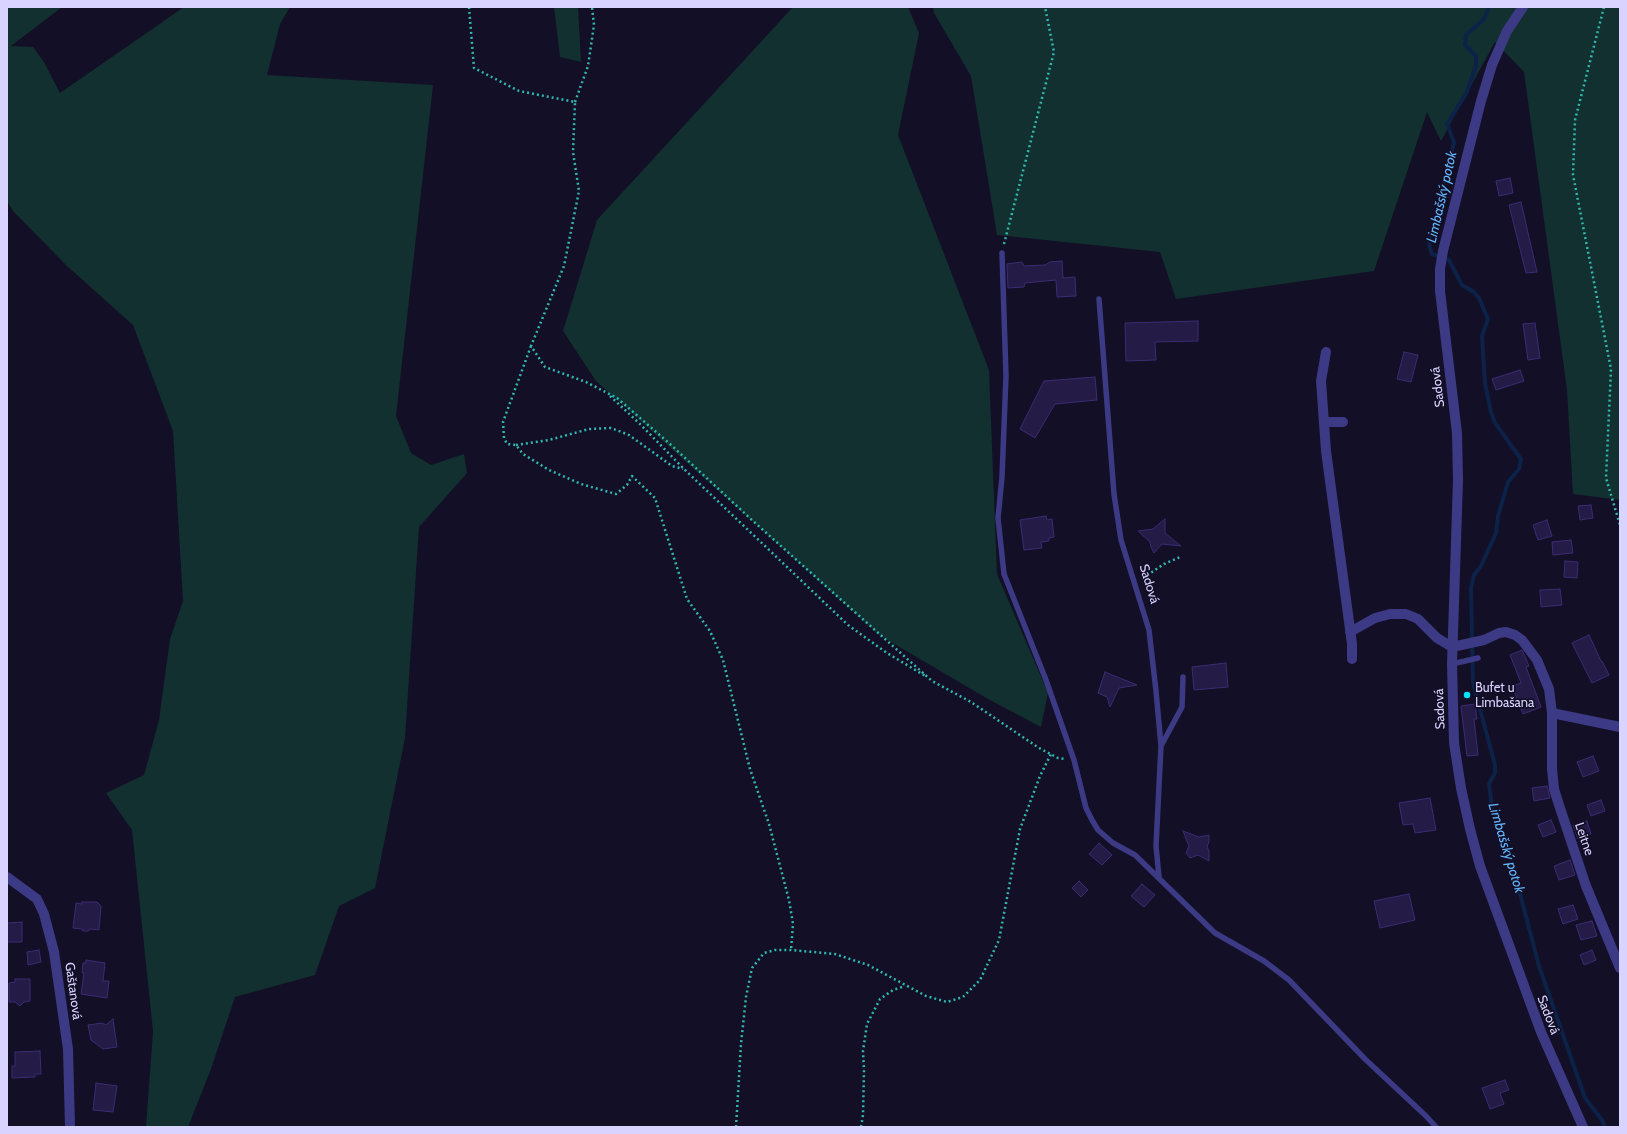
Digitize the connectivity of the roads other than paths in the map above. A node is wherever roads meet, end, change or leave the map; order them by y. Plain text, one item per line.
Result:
1 (1523, 7) edge
2 (1002, 252) road end
3 (1100, 299) dead end
4 (1326, 352) dead end
5 (1324, 422) junction
6 (1343, 422) dead end
7 (1350, 632) junction
8 (1452, 647) junction
9 (1352, 659) dead end
10 (1473, 659) dead end
11 (1452, 664) junction
12 (1183, 677) dead end
13 (1552, 713) junction
14 (1620, 727) edge
15 (1161, 746) junction
16 (7, 877) edge
17 (1158, 877) junction
18 (1620, 968) edge
19 (70, 1127) edge
20 (1436, 1127) edge
21 (1583, 1127) edge

1 - 8 street, Sadová
2 - 17 lane
3 - 15 lane, Sadová
4 - 5 street
5 - 6 street
5 - 7 street
7 - 8 street
7 - 9 street
8 - 11 street, Sadová
8 - 13 street, Leitne
10 - 11 lane
11 - 21 street, Sadová
12 - 15 lane
13 - 14 street
13 - 18 street, Leitne
15 - 17 lane, Sadová
16 - 19 street, Gaštanová
17 - 20 lane

